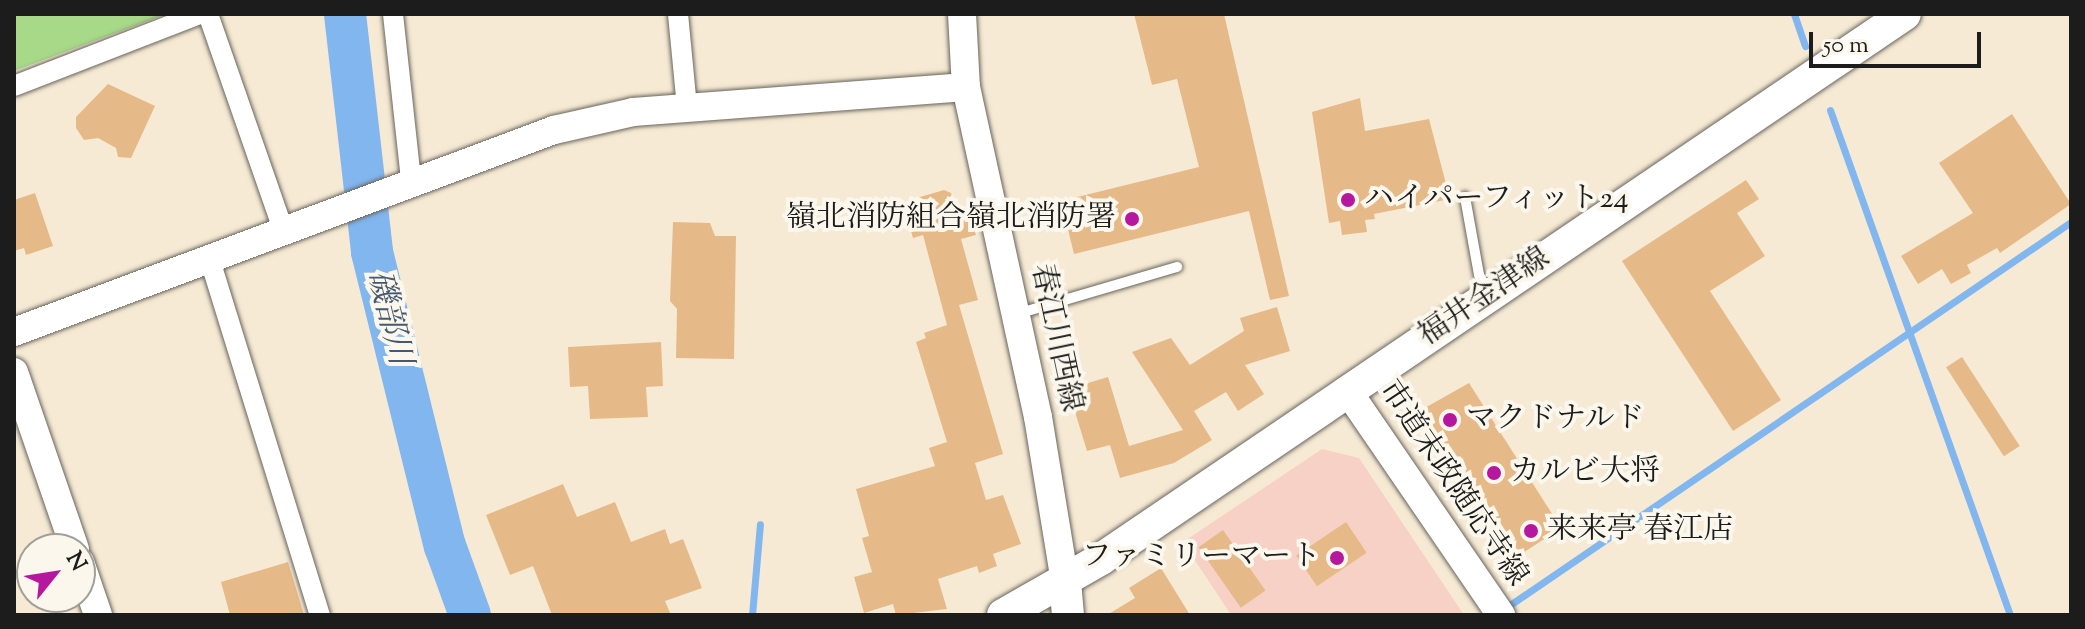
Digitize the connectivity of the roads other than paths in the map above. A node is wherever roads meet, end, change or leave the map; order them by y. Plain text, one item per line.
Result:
1 (200, 14) edge
2 (208, 14) edge
3 (393, 14) edge
4 (678, 14) edge
5 (962, 14) edge
6 (1905, 14) edge
7 (14, 86) edge
8 (966, 87) junction
9 (687, 108) junction
10 (411, 180) junction
11 (1465, 197) dead end
12 (283, 229) junction
13 (209, 257) junction
14 (1177, 267) dead end
15 (1489, 294) junction
16 (1015, 315) junction
17 (14, 332) edge
18 (14, 372) edge
19 (1347, 390) junction
20 (69, 533) edge
21 (1065, 581) junction
22 (1497, 614) edge
23 (320, 615) edge
24 (1003, 615) edge
25 (1068, 615) edge

1 - 7 street
2 - 12 street
3 - 10 street
4 - 9 street
5 - 8 street, 春江川西線
6 - 15 main road, 福井金津線
8 - 9 street
8 - 16 street, 春江川西線
9 - 10 street
10 - 12 street
11 - 15 lane
12 - 13 street
13 - 17 street
13 - 23 street
14 - 16 lane
15 - 19 main road, 福井金津線
16 - 21 street, 春江川西線
18 - 20 street
19 - 21 main road, 福井金津線
19 - 22 street, 市道末政随応寺線
21 - 24 main road, 福井金津線
21 - 25 main road

